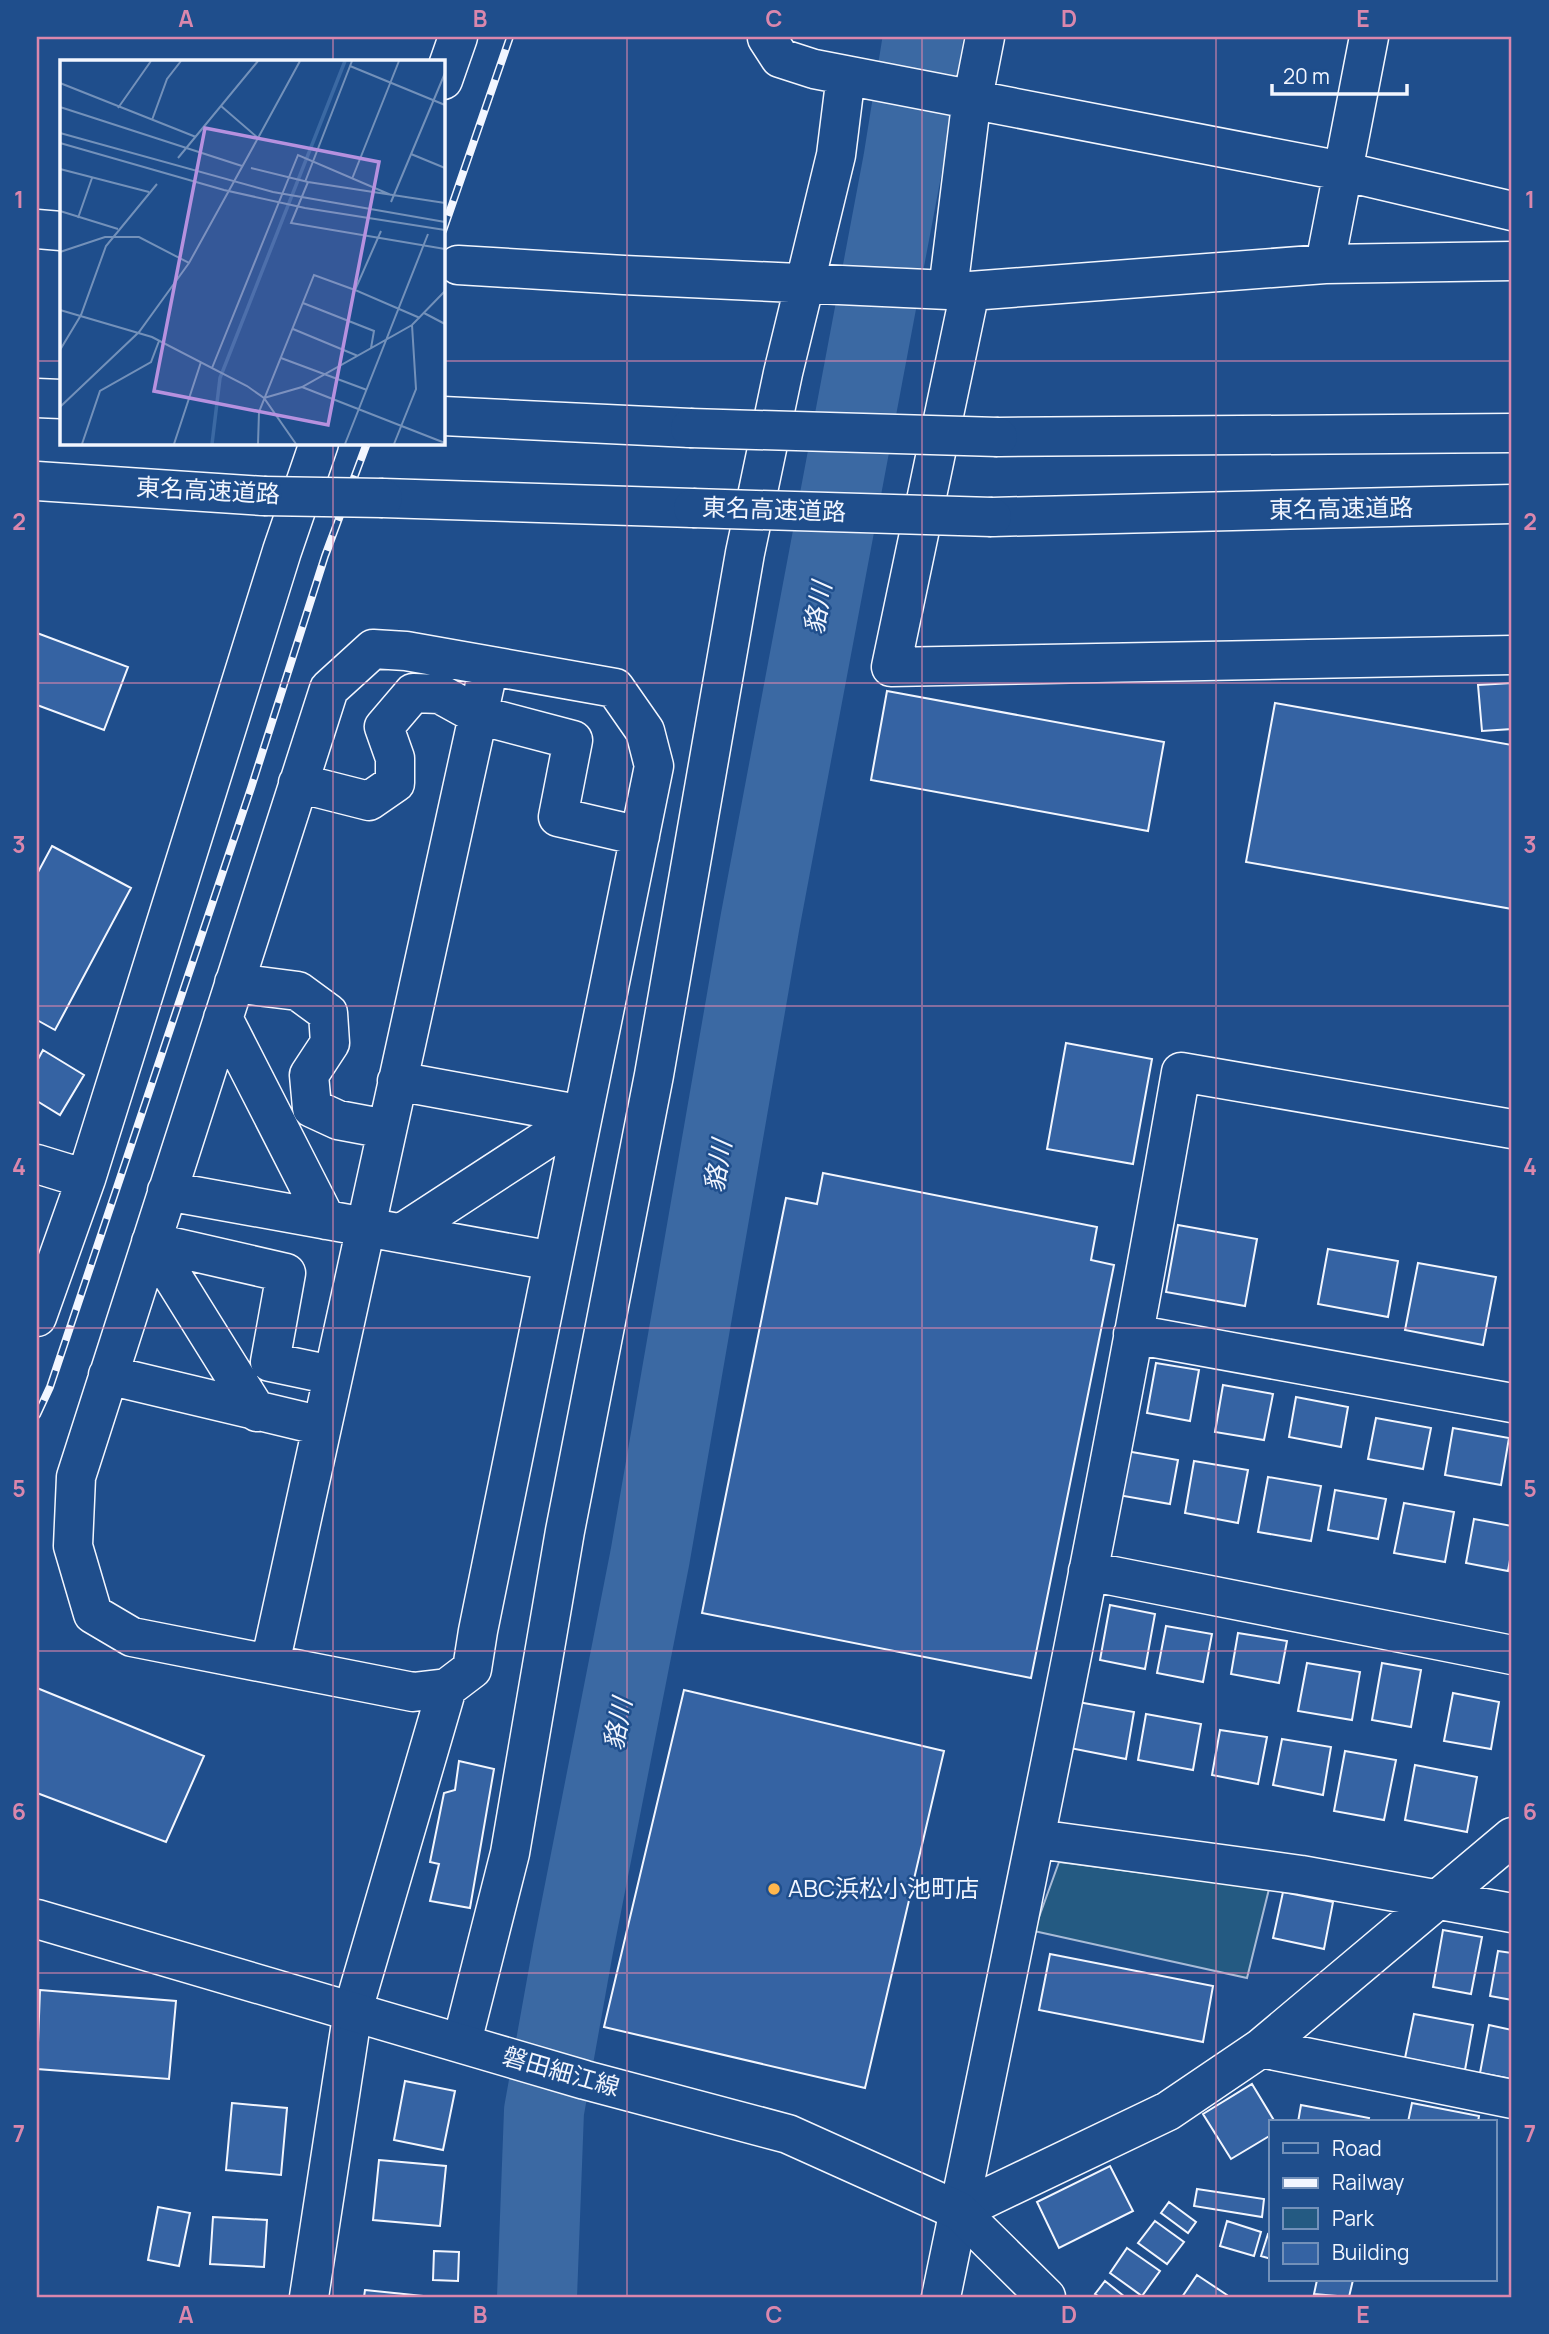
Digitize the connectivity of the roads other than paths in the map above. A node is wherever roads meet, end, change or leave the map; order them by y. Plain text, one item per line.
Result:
1 (458, 37) edge
2 (985, 37) edge
3 (1369, 37) edge
4 (767, 38) edge
5 (855, 76) junction
6 (444, 77) edge
7 (973, 99) junction
8 (1342, 172) junction
9 (1512, 211) edge
10 (37, 229) edge
11 (60, 231) edge
12 (1512, 261) edge
13 (458, 264) dead end
14 (1325, 264) junction
15 (807, 284) junction
16 (954, 290) junction
17 (37, 391) edge
18 (60, 397) edge
19 (60, 397) edge
20 (37, 398) edge
21 (444, 416) edge
22 (1512, 433) edge
23 (319, 444) edge
24 (37, 483) edge
25 (1512, 504) edge
26 (1512, 655) edge
27 (489, 666) junction
28 (478, 715) junction
29 (298, 783) junction
30 (640, 836) junction
31 (228, 1000) junction
32 (397, 1081) junction
33 (583, 1115) junction
34 (386, 1129) junction
35 (1512, 1129) edge
36 (37, 1164) edge
37 (86, 1179) junction
38 (167, 1191) junction
39 (326, 1220) junction
40 (365, 1227) junction
41 (402, 1233) junction
42 (151, 1242) junction
43 (553, 1261) junction
44 (37, 1317) edge
45 (1133, 1334) junction
46 (108, 1375) junction
47 (332, 1375) junction
48 (1512, 1403) edge
49 (257, 1412) junction
50 (322, 1426) junction
51 (1088, 1571) junction
52 (1512, 1655) edge
53 (270, 1664) junction
54 (447, 1688) junction
55 (1512, 1837) edge
56 (1037, 1839) junction
57 (1437, 1899) junction
58 (1512, 1913) edge
59 (37, 1919) edge
60 (353, 2010) junction
61 (475, 2046) junction
62 (1261, 2048) junction
63 (1512, 2099) edge
64 (959, 2211) junction
65 (309, 2297) edge
66 (941, 2297) edge
67 (1046, 2297) edge

1 - 6 main road
2 - 7 main road
3 - 8 main road
4 - 5 main road
5 - 7 main road
5 - 15 main road
7 - 8 main road
7 - 16 main road
8 - 9 main road
8 - 14 main road
10 - 11 main road
12 - 14 main road
13 - 15 main road
14 - 16 main road
15 - 16 main road
15 - 61 main road
16 - 26 main road
17 - 18 main road
19 - 20 main road
21 - 22 main road, bridge
23 - 37 main road
24 - 25 main road, 東名高速道路, bridge
27 - 28 main road
27 - 29 main road
27 - 30 main road
28 - 29 main road
28 - 30 main road
28 - 32 main road
29 - 31 main road
30 - 33 main road
31 - 34 main road
31 - 38 main road
31 - 39 main road
32 - 33 main road
32 - 34 main road
33 - 41 main road
33 - 43 main road
34 - 40 main road
35 - 45 main road
36 - 37 main road
37 - 44 main road
38 - 39 main road
38 - 42 main road
39 - 40 main road
40 - 41 main road
40 - 47 main road
41 - 43 main road
42 - 46 main road
42 - 47 main road
42 - 49 main road
43 - 54 main road
45 - 48 main road
45 - 51 main road
46 - 49 main road
46 - 53 main road
47 - 50 main road
49 - 50 main road
50 - 53 main road
51 - 52 main road
51 - 56 main road
53 - 54 main road
54 - 60 main road
55 - 57 main road
56 - 57 main road
56 - 64 main road
57 - 58 main road
57 - 62 main road
59 - 60 main road, 磐田細江線
60 - 61 main road, 磐田細江線
60 - 65 main road
61 - 64 main road, 磐田細江線
62 - 63 main road
62 - 64 main road
64 - 66 main road
64 - 67 main road, 磐田細江線

